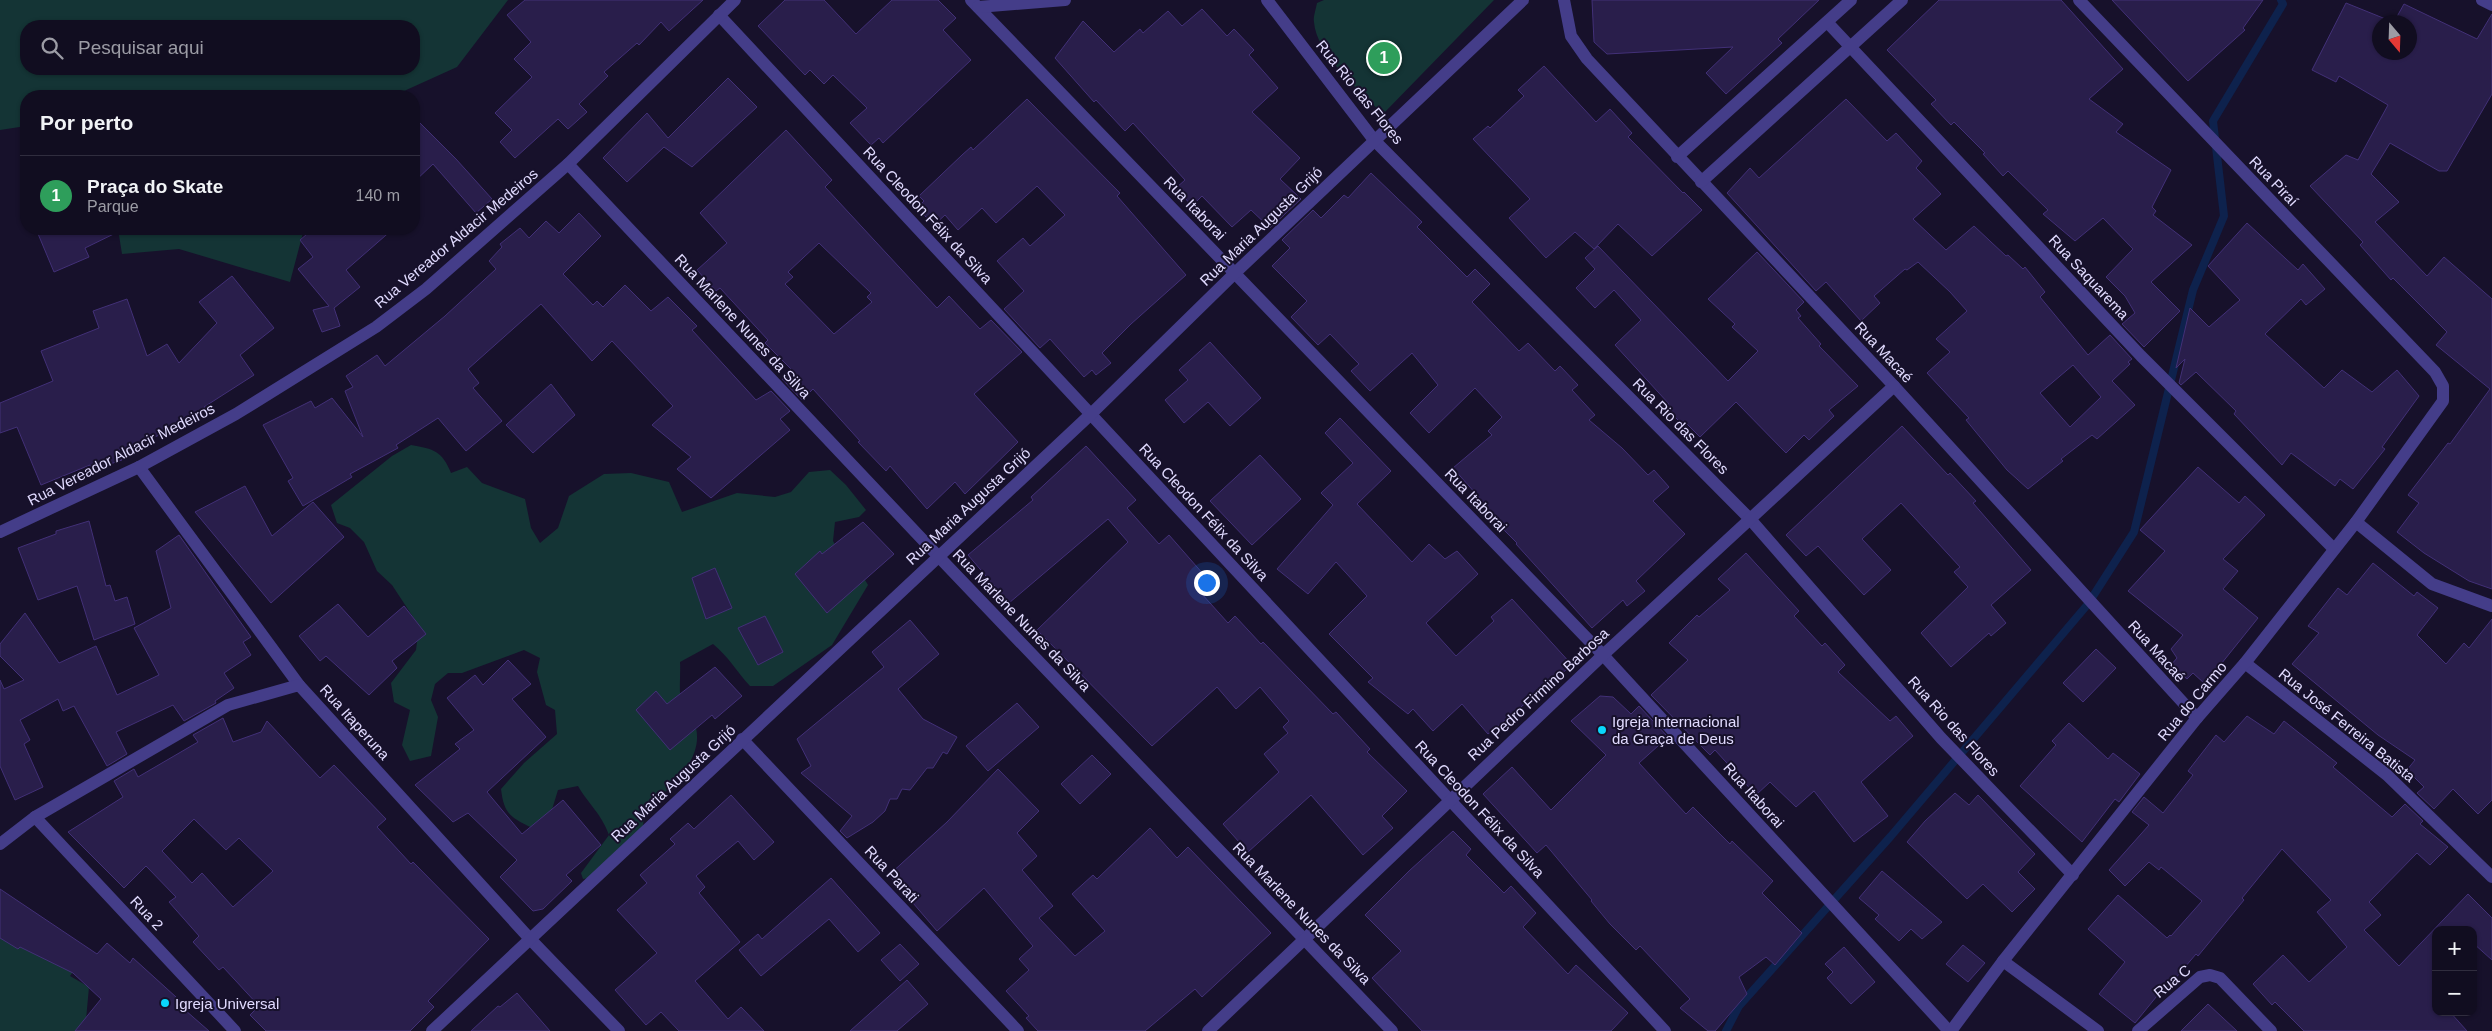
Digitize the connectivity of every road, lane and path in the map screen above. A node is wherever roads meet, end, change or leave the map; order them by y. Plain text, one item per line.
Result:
1 (735, 0) edge
2 (1065, 0) edge
3 (1267, 0) edge
4 (1523, 0) edge
5 (1564, 0) edge
6 (1851, 0) edge
7 (1902, 0) edge
8 (2079, 0) edge
9 (2482, 0) edge
10 (974, 4) edge
11 (2492, 5) edge
12 (719, 15) junction
13 (1827, 22) junction
14 (1850, 47) junction
15 (1374, 140) junction
16 (1677, 157) junction
17 (568, 164) junction
18 (1701, 182) junction
19 (1235, 273) junction
20 (1894, 386) junction
21 (2443, 386) joint
22 (1091, 414) junction
23 (139, 467) junction
24 (1750, 519) junction
25 (2356, 522) junction
26 (0, 532) edge
27 (2333, 548) junction
28 (938, 556) junction
29 (2492, 606) edge
30 (1602, 654) junction
31 (2245, 663) junction
32 (299, 685) junction
33 (2197, 718) junction
34 (742, 739) junction
35 (1449, 800) junction
36 (35, 818) junction
37 (0, 844) edge
38 (2072, 875) junction
39 (2492, 878) edge
40 (1305, 939) junction
41 (531, 940) junction
42 (2003, 961) junction
43 (235, 1031) edge
44 (432, 1031) edge
45 (618, 1031) edge
46 (1018, 1031) edge
47 (1208, 1031) edge
48 (1392, 1031) edge
49 (1665, 1031) edge
50 (1950, 1031) edge
51 (2098, 1031) edge
52 (2138, 1031) edge
53 (2271, 1031) edge

1 - 12 street, Rua Vereador Aldacir Medeiros
2 - 10 street
3 - 15 street, Rua Rio das Flores
4 - 15 street, Rua Maria Augusta Grijó
5 - 16 street, Rua Macaé
6 - 13 street
7 - 14 street
8 - 21 street, Rua Piraí
9 - 11 street
10 - 19 street, Rua Itaborai
12 - 17 street, Rua Vereador Aldacir Medeiros
12 - 22 street, Rua Cleodon Félix da Silva
13 - 14 street, Rua Saquarema
13 - 16 street
14 - 18 street
14 - 27 street, Rua Saquarema
15 - 19 street, Rua Maria Augusta Grijó
15 - 24 street, Rua Rio das Flores
16 - 18 street, Rua Macaé
17 - 23 street, Rua Vereador Aldacir Medeiros
17 - 28 street, Rua Marlene Nunes da Silva
18 - 20 street, Rua Macaé
19 - 22 street, Rua Maria Augusta Grijó
19 - 30 street, Rua Itaborai
20 - 24 street, Rua Pedro Firmino Barbosa
20 - 33 street, Rua Macaé
21 - 25 street, Rua do Carmo
22 - 28 street, Rua Maria Augusta Grijó
22 - 35 street, Rua Cleodon Félix da Silva
23 - 26 street, Rua Vereador Aldacir Medeiros
23 - 32 street
24 - 30 street, Rua Pedro Firmino Barbosa
24 - 38 street, Rua Rio das Flores
25 - 27 street, Rua do Carmo
25 - 29 street
27 - 31 street, Rua do Carmo
28 - 34 street, Rua Maria Augusta Grijó
28 - 40 street, Rua Marlene Nunes da Silva
30 - 35 street, Rua Pedro Firmino Barbosa
30 - 50 street, Rua Itaborai
31 - 33 street, Rua do Carmo
31 - 39 street, Rua José Ferreira Batista
32 - 36 street, Rua Itaperuna
32 - 41 street, Rua Itaperuna
33 - 38 street, Rua do Carmo
34 - 41 street, Rua Maria Augusta Grijó
34 - 46 street, Rua Parati
35 - 40 street, Rua Pedro Firmino Barbosa
35 - 49 street, Rua Cleodon Félix da Silva
36 - 37 street, Rua Itaperuna
36 - 43 street, Rua 2
38 - 42 street, Rua do Carmo
40 - 47 street, Rua Pedro Firmino Barbosa
40 - 48 street, Rua Marlene Nunes da Silva
41 - 44 street, Rua Maria Augusta Grijó
41 - 45 street, Rua Itaperuna
42 - 50 street, Rua do Carmo
42 - 51 street
52 - 53 street, Rua C

